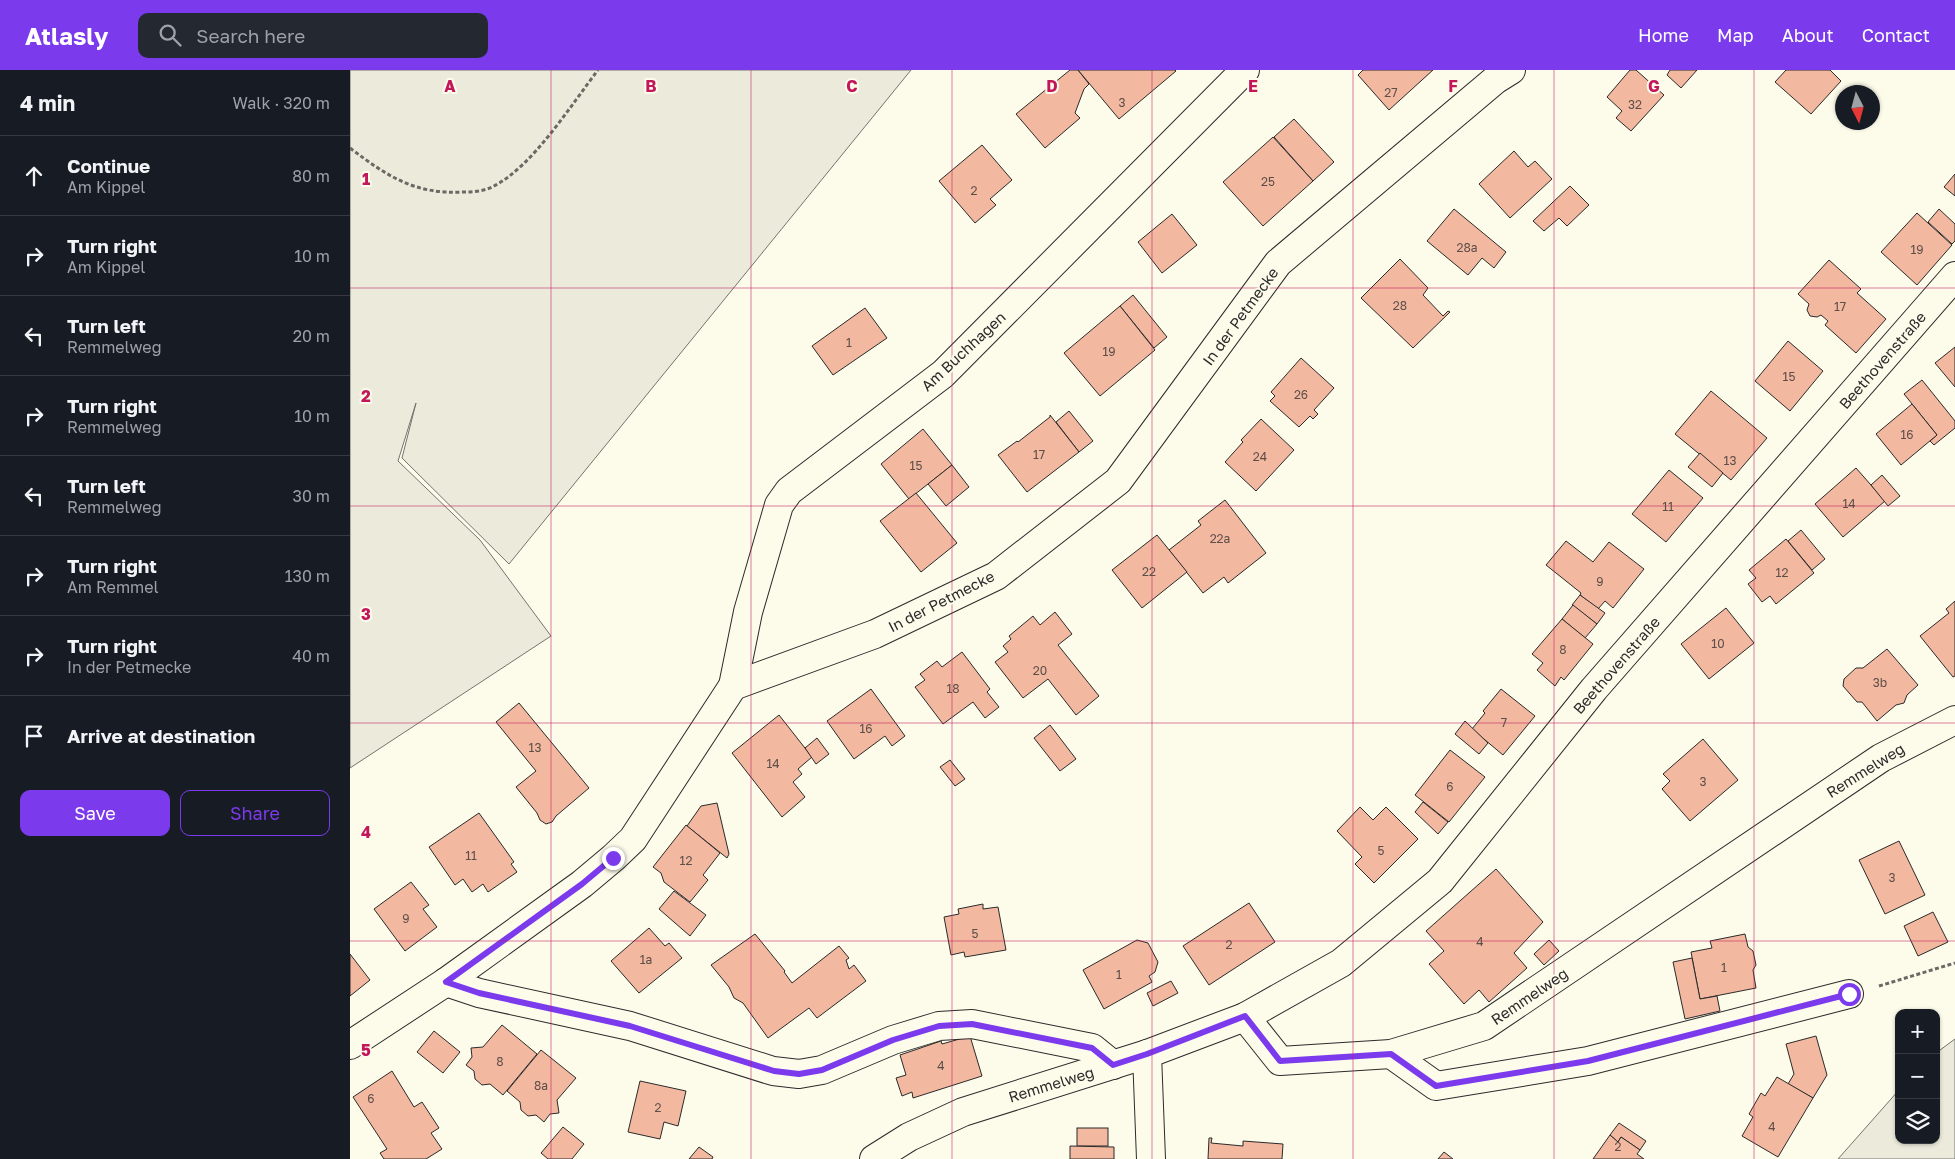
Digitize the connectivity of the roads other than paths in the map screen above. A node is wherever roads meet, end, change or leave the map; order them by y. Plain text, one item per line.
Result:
1 (1245, 70) edge
2 (1512, 70) edge
3 (1955, 276) edge
4 (733, 686) junction
5 (1955, 720) edge
6 (446, 982) junction
7 (1849, 994) road end
8 (1245, 1016) junction
9 (350, 1045) edge
10 (1147, 1054) junction
11 (1391, 1054) junction
12 (1113, 1065) junction
13 (874, 1159) edge
14 (1151, 1159) edge

1 - 4 street, Am Buchhagen
2 - 4 street, In der Petmecke
3 - 8 street, Beethovenstraße
4 - 6 street
5 - 11 street, Remmelweg
6 - 9 street
6 - 12 street
7 - 11 street
8 - 10 street, Remmelweg
8 - 11 street, Remmelweg
10 - 12 street, Remmelweg
10 - 14 street
12 - 13 street, Remmelweg

